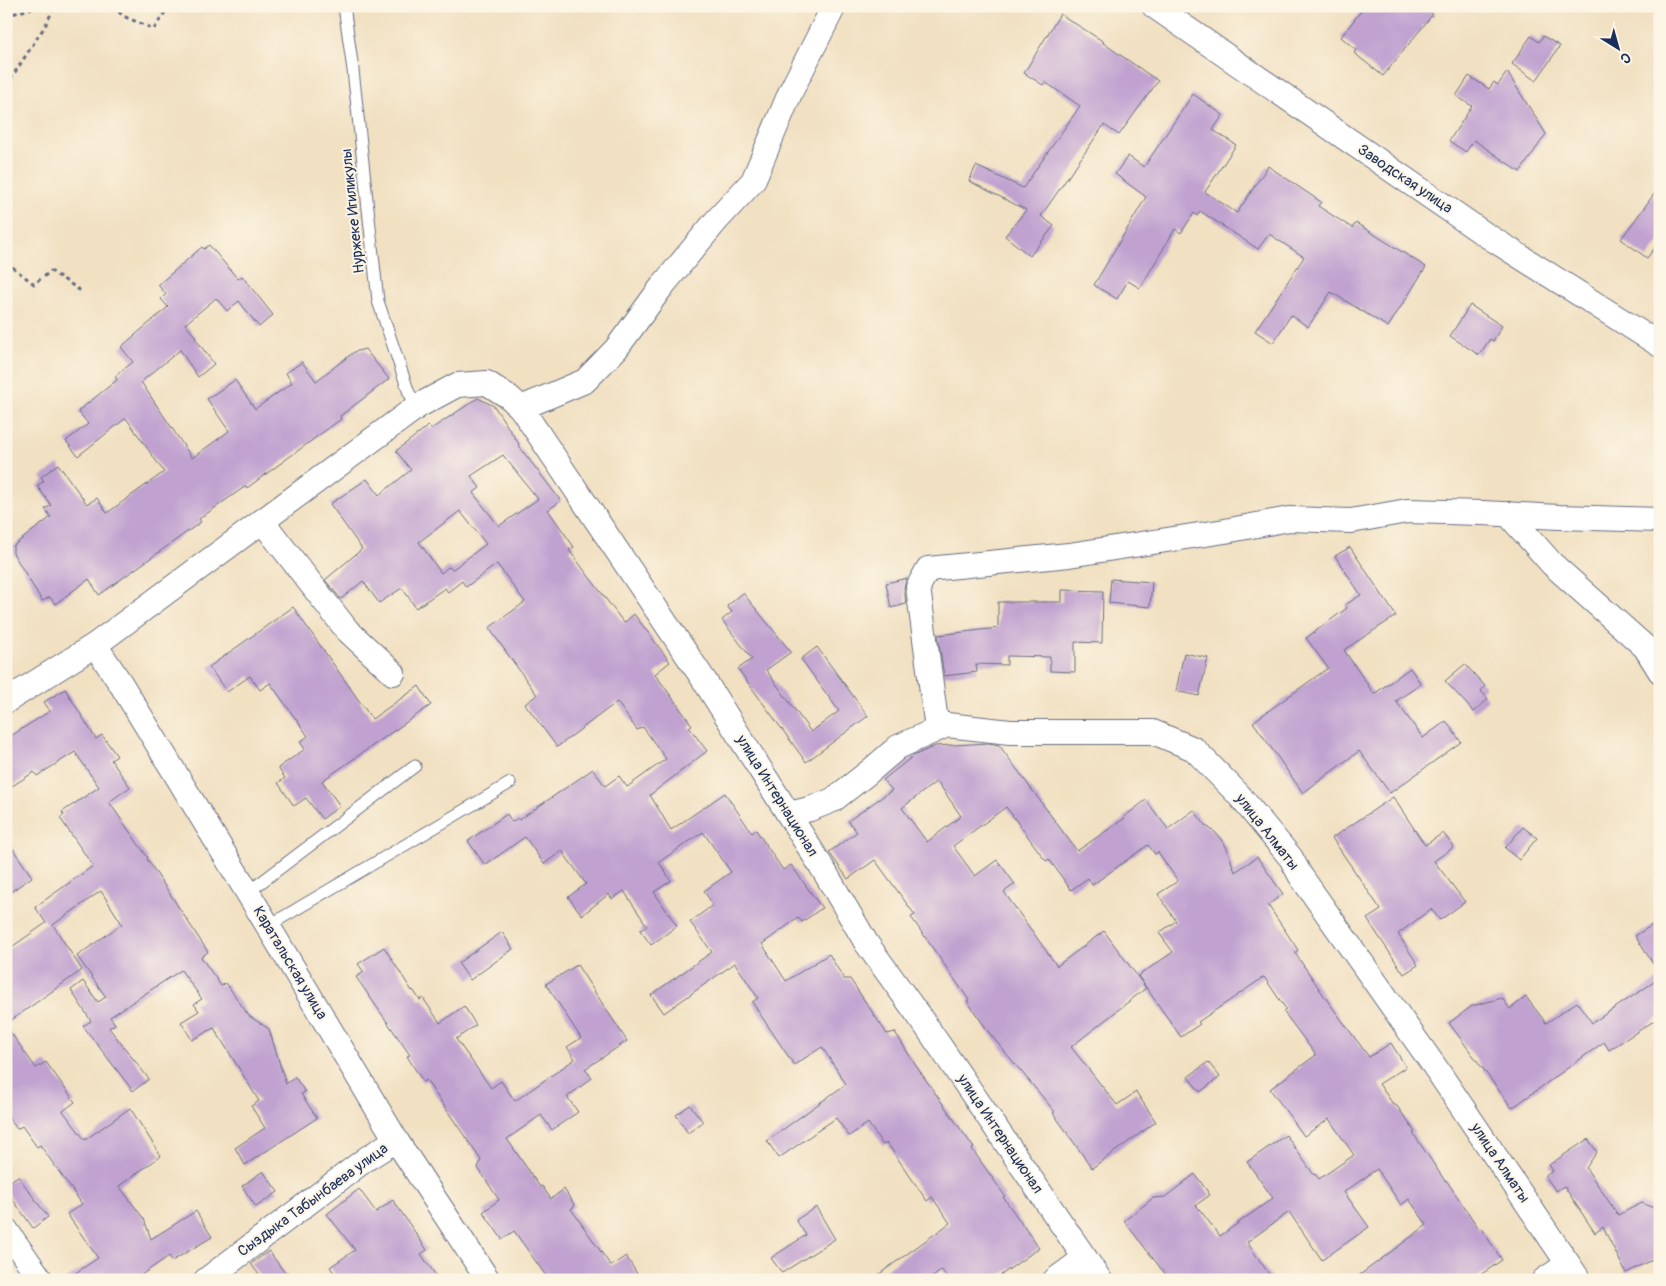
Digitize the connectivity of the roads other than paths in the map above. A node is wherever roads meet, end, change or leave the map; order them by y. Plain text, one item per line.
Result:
1 (344, 6) edge
2 (834, 6) edge
3 (1154, 6) edge
4 (1660, 345) edge
5 (418, 406) junction
6 (522, 408) junction
7 (1508, 514) junction
8 (1660, 520) edge
9 (262, 521) junction
10 (94, 645) junction
11 (1660, 671) edge
12 (393, 673) dead end
13 (6, 701) edge
14 (937, 729) junction
15 (416, 766) dead end
16 (510, 783) dead end
17 (789, 814) junction
18 (247, 894) junction
19 (268, 926) junction
20 (396, 1140) junction
21 (6, 1230) edge
22 (1085, 1258) junction
23 (1574, 1272) edge
24 (41, 1280) edge
25 (206, 1280) edge
26 (488, 1280) edge
27 (1055, 1280) edge
28 (1100, 1280) edge
29 (1544, 1280) edge

1 - 5 lane, Нуржеке Игиликулы
2 - 6 street
3 - 4 street, Заводская улица
5 - 6 street, улица Интернационал
5 - 9 street, улица Интернационал
6 - 17 street, улица Интернационал
7 - 8 street
7 - 11 street
7 - 14 street
9 - 10 street, улица Интернационал
9 - 12 street
10 - 13 street, улица Интернационал
10 - 18 street, Каратальская улица
14 - 17 street, улица Алматы
14 - 23 street, улица Алматы
15 - 18 lane
16 - 19 lane
17 - 22 street, улица Интернационал
18 - 19 street, Каратальская улица
19 - 20 street, Каратальская улица
20 - 25 street, Сыздыка Табынбаева улица
20 - 26 street, Каратальская улица
21 - 24 street
22 - 27 street
22 - 28 street, улица Интернационал
23 - 29 street

